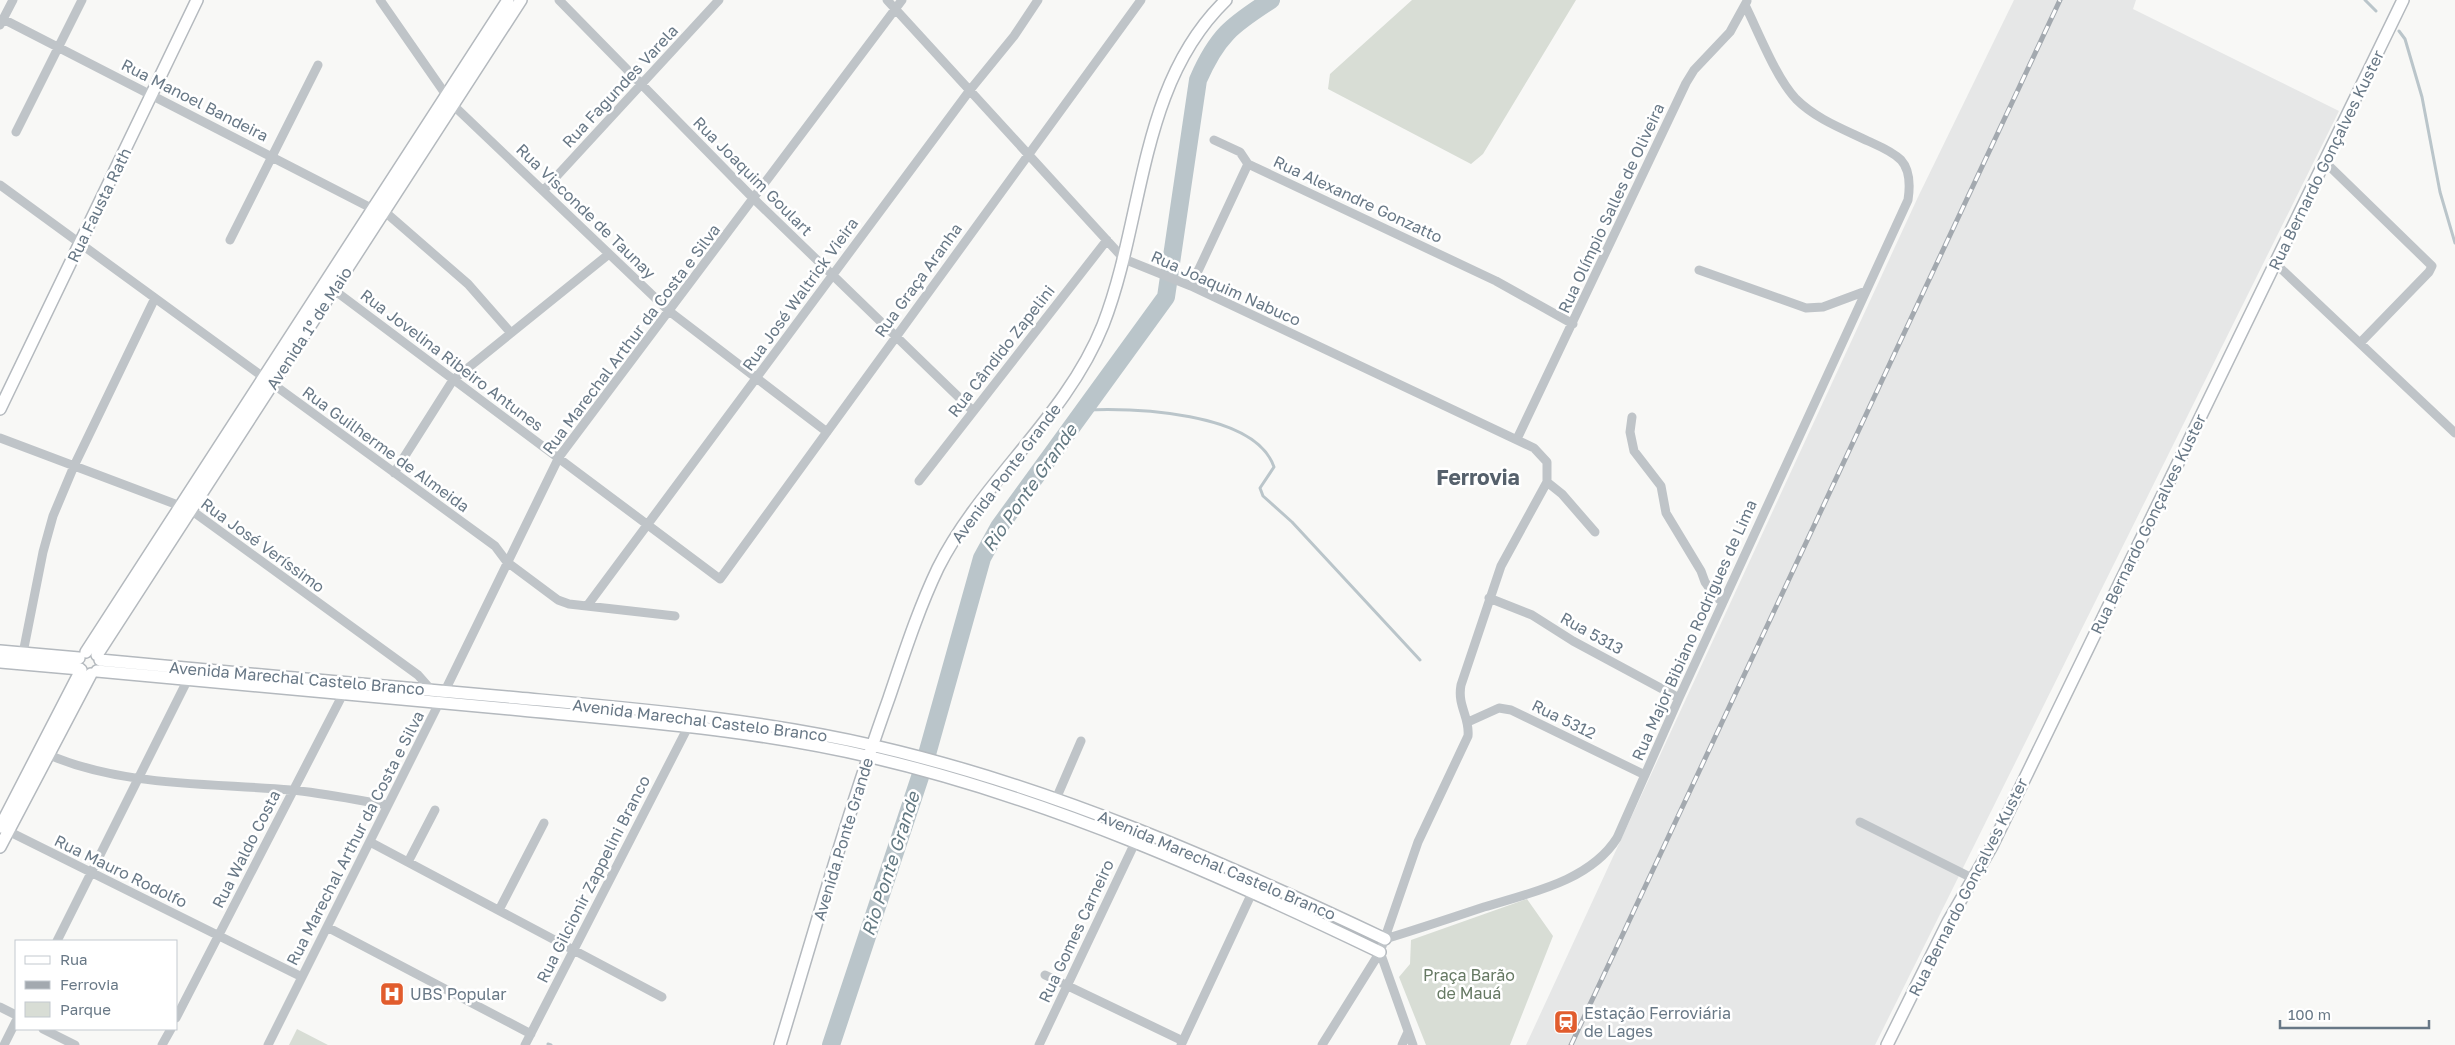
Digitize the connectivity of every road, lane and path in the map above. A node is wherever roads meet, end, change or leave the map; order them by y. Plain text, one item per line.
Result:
1 (13, 0) edge
2 (82, 0) edge
3 (197, 0) edge
4 (380, 0) edge
5 (508, 0) edge
6 (521, 0) edge
7 (558, 0) edge
8 (720, 0) edge
9 (887, 0) edge
10 (902, 0) edge
11 (1038, 0) edge
12 (1141, 0) edge
13 (1226, 0) edge
14 (2403, 0) edge
15 (1746, 2) edge
16 (896, 9) junction
17 (2, 22) edge
18 (58, 47) junction
19 (318, 65) dead end
20 (642, 85) junction
21 (970, 90) junction
22 (152, 95) junction
23 (450, 100) junction
24 (16, 132) dead end
25 (1214, 140) dead end
26 (1029, 154) junction
27 (272, 157) junction
28 (2325, 162) junction
29 (1248, 164) junction
30 (0, 185) edge
31 (544, 191) junction
32 (753, 198) junction
33 (378, 210) junction
34 (230, 240) dead end
35 (1107, 240) junction
36 (80, 243) junction
37 (609, 254) junction
38 (1124, 259) junction
39 (2276, 264) junction
40 (1699, 270) dead end
41 (832, 275) junction
42 (1191, 286) junction
43 (334, 290) junction
44 (1866, 291) junction
45 (155, 298) junction
46 (669, 311) junction
47 (1573, 324) junction
48 (510, 333) junction
49 (896, 336) junction
50 (2360, 344) junction
51 (756, 378) junction
52 (453, 380) junction
53 (268, 381) junction
54 (0, 409) edge
55 (973, 411) junction
56 (1632, 417) dead end
57 (827, 432) junction
58 (2455, 433) edge
59 (0, 438) edge
60 (1517, 439) junction
61 (559, 457) junction
62 (74, 466) junction
63 (394, 473) junction
64 (919, 480) dead end
65 (1547, 482) junction
66 (186, 508) junction
67 (648, 524) junction
68 (1595, 532) dead end
69 (507, 562) junction
70 (720, 579) joint
71 (1489, 598) junction
72 (1723, 602) junction
73 (587, 606) junction
74 (675, 616) dead end
75 (0, 651) edge
76 (23, 653) junction
77 (0, 662) edge
78 (89, 664) junction
79 (188, 679) junction
80 (432, 690) junction
81 (445, 692) junction
82 (343, 694) junction
83 (1679, 698) junction
84 (440, 703) junction
85 (698, 716) junction
86 (1468, 722) junction
87 (688, 727) junction
88 (1081, 741) dead end
89 (870, 751) junction
90 (47, 754) junction
91 (1645, 775) junction
92 (138, 778) junction
93 (293, 790) junction
94 (1056, 799) junction
95 (388, 805) junction
96 (435, 810) dead end
97 (1860, 822) dead end
98 (544, 823) dead end
99 (4, 830) edge
100 (1141, 830) junction
101 (1136, 841) junction
102 (370, 842) junction
103 (0, 847) edge
104 (408, 862) junction
105 (91, 873) junction
106 (1974, 879) junction
107 (1258, 880) junction
108 (1253, 892) junction
109 (499, 910) junction
110 (327, 927) junction
111 (218, 936) junction
112 (1385, 939) junction
113 (57, 940) edge
114 (574, 950) junction
115 (1380, 952) junction
116 (1045, 975) dead end
117 (302, 977) junction
118 (1067, 986) junction
119 (662, 997) dead end
120 (0, 1007) edge
121 (15, 1014) edge
122 (178, 1014) edge
123 (15, 1023) edge
124 (45, 1030) edge
125 (170, 1030) edge
126 (1408, 1032) junction
127 (531, 1034) junction
128 (1182, 1043) edge
129 (4, 1045) edge
130 (75, 1045) edge
131 (162, 1045) edge
132 (268, 1045) edge
133 (525, 1045) edge
134 (780, 1045) edge
135 (1039, 1045) edge
136 (1322, 1045) edge
137 (1402, 1045) edge
138 (1413, 1045) edge
139 (1887, 1045) edge

1 - 17 street
2 - 18 street
3 - 22 street, Rua Fausta Rath
4 - 23 street, Rua Visconde de Taunay
5 - 23 street, Avenida 1º de Maio
6 - 23 street, Avenida 1º de Maio
7 - 20 street, Rua Joaquim Goulart
8 - 20 street, Rua Fagundes Varela
9 - 16 street, Rua Joaquim Nabuco
10 - 16 street, Rua Marechal Arthur da Costa e Silva
11 - 21 street, Rua José Waltrick Vieira
12 - 26 street, Rua Graça Aranha
13 - 38 street, Avenida Ponte Grande
14 - 28 street, Rua Bernardo Gonçalves Kuster
15 - 44 street, Rua Major Bibiano Rodrigues de Lima
15 - 47 street, Rua Olímpio Salles de Oliveira
16 - 21 street, Rua Joaquim Nabuco
16 - 32 street, Rua Marechal Arthur da Costa e Silva
17 - 18 street, Rua Manoel Bandeira
18 - 22 street, Rua Manoel Bandeira
18 - 24 street
19 - 27 street
20 - 31 street, Rua Fagundes Varela
20 - 32 street, Rua Joaquim Goulart
21 - 26 street, Rua Joaquim Nabuco
21 - 41 street, Rua José Waltrick Vieira
22 - 27 street, Rua Manoel Bandeira
22 - 36 street, Rua Fausta Rath
23 - 31 street, Rua Visconde de Taunay
23 - 33 street, Avenida 1º de Maio
25 - 29 street
26 - 35 street, Rua Joaquim Nabuco
26 - 49 street, Rua Graça Aranha
27 - 33 street, Rua Manoel Bandeira
27 - 34 street
28 - 39 street, Rua Bernardo Gonçalves Kuster
28 - 50 street
29 - 42 street, Rua Alexandre Gonzatto
29 - 47 street, Rua Alexandre Gonzatto
30 - 36 street, Rua Guilherme de Almeida
31 - 37 street, Rua Visconde de Taunay
32 - 41 street, Rua Joaquim Goulart
32 - 46 street, Rua Marechal Arthur da Costa e Silva
33 - 43 street, Avenida 1º de Maio
33 - 48 street, Rua Manoel Bandeira
33 - 53 street, Avenida 1º de Maio
35 - 38 street, Rua Joaquim Nabuco
35 - 55 street, Rua Cândido Zapelini
36 - 45 street, Rua Guilherme de Almeida
36 - 54 street, Rua Fausta Rath
37 - 46 street, Rua Visconde de Taunay
37 - 48 street
38 - 42 street, Rua Joaquim Nabuco
38 - 89 street, Avenida Ponte Grande
39 - 50 street
39 - 106 street, Rua Bernardo Gonçalves Kuster
40 - 44 street
41 - 49 street, Rua Joaquim Goulart
41 - 51 street, Rua José Waltrick Vieira
42 - 60 street, Rua Joaquim Nabuco
43 - 52 street, Rua Jovelina Ribeiro Antunes
43 - 53 street, Avenida 1º de Maio
44 - 72 street, Rua Major Bibiano Rodrigues de Lima
45 - 53 street, Rua Guilherme de Almeida
45 - 62 street
46 - 51 street, Rua Visconde de Taunay
46 - 61 street, Rua Marechal Arthur da Costa e Silva
47 - 60 street, Rua Olímpio Salles de Oliveira
48 - 52 street
49 - 55 street, Rua Joaquim Goulart
49 - 57 street, Rua Graça Aranha
50 - 58 street
51 - 57 street, Rua Visconde de Taunay
51 - 67 street, Rua José Waltrick Vieira
52 - 61 street, Rua Jovelina Ribeiro Antunes
52 - 63 street
53 - 63 street, Rua Guilherme de Almeida
53 - 66 street, Avenida 1º de Maio
55 - 64 street, Rua Cândido Zapelini
56 - 72 street
57 - 70 street, Rua Graça Aranha
59 - 62 street, Rua José Veríssimo
60 - 65 street, Rua Joaquim Nabuco
61 - 67 street, Rua Jovelina Ribeiro Antunes
61 - 69 street, Rua Marechal Arthur da Costa e Silva
62 - 66 street, Rua José Veríssimo
62 - 76 street
63 - 69 street, Rua Guilherme de Almeida
65 - 68 street
65 - 71 street
66 - 78 street, Avenida 1º de Maio
66 - 80 street, Rua José Veríssimo
67 - 70 street, Rua Jovelina Ribeiro Antunes
67 - 73 street, Rua José Waltrick Vieira
69 - 73 street, Rua Guilherme de Almeida
69 - 81 street, Rua Marechal Arthur da Costa e Silva
71 - 83 street, Rua 5313
71 - 86 street
72 - 83 street, Rua Major Bibiano Rodrigues de Lima
73 - 74 street, Rua Guilherme de Almeida
75 - 76 street, Avenida Marechal Castelo Branco
76 - 78 street, Avenida Marechal Castelo Branco
77 - 78 street, Avenida Marechal Castelo Branco
78 - 79 street, Avenida Marechal Castelo Branco
78 - 80 street, Avenida Marechal Castelo Branco
78 - 90 street
78 - 99 street, Avenida 1º de Maio
79 - 82 street, Avenida Marechal Castelo Branco
79 - 92 street
80 - 81 street, Avenida Marechal Castelo Branco
80 - 84 street, Rua José Veríssimo
81 - 84 street, Rua Marechal Arthur da Costa e Silva
81 - 85 street, Avenida Marechal Castelo Branco
82 - 84 street, Avenida Marechal Castelo Branco
82 - 93 street, Rua Waldo Costa
83 - 91 street, Rua Major Bibiano Rodrigues de Lima
84 - 87 street, Avenida Marechal Castelo Branco
84 - 95 street, Rua Marechal Arthur da Costa e Silva
85 - 87 street
85 - 89 street, Avenida Marechal Castelo Branco
86 - 91 street, Rua 5312
86 - 112 street
87 - 89 street, Avenida Marechal Castelo Branco
87 - 114 street, Rua Gilcionir Zappelini Branco
88 - 94 street
89 - 94 street, Avenida Marechal Castelo Branco
89 - 101 street, Avenida Marechal Castelo Branco
89 - 134 street, Avenida Ponte Grande
90 - 92 street
90 - 99 street
91 - 112 street, Rua Major Bibiano Rodrigues de Lima
92 - 93 street
92 - 105 street
93 - 95 street
93 - 111 street, Rua Waldo Costa
94 - 100 street, Avenida Marechal Castelo Branco
95 - 102 street, Rua Marechal Arthur da Costa e Silva
96 - 104 street
97 - 106 street
98 - 109 street
99 - 103 street, Avenida 1º de Maio
99 - 105 street, Rua Mauro Rodolfo
100 - 101 street, Rua Gomes Carneiro
100 - 107 street, Avenida Marechal Castelo Branco
101 - 108 street, Avenida Marechal Castelo Branco
101 - 118 street, Rua Gomes Carneiro
102 - 104 street
102 - 110 street, Rua Marechal Arthur da Costa e Silva
104 - 109 street
105 - 111 street, Rua Mauro Rodolfo
105 - 113 street
106 - 139 street, Rua Bernardo Gonçalves Kuster
107 - 108 street
107 - 112 street, Avenida Marechal Castelo Branco
108 - 115 street, Avenida Marechal Castelo Branco
108 - 128 street
109 - 114 street
110 - 117 street, Rua Marechal Arthur da Costa e Silva
110 - 127 street
111 - 117 street, Rua Mauro Rodolfo
111 - 122 street, Rua Waldo Costa
112 - 115 street
114 - 119 street
114 - 127 street, Rua Gilcionir Zappelini Branco
115 - 126 street
115 - 136 street
116 - 118 street
117 - 132 street, Rua Marechal Arthur da Costa e Silva
118 - 128 street
118 - 135 street, Rua Gomes Carneiro
120 - 121 street
123 - 129 street
124 - 130 street
125 - 131 street
126 - 137 street
126 - 138 street
127 - 133 street, Rua Gilcionir Zappelini Branco

